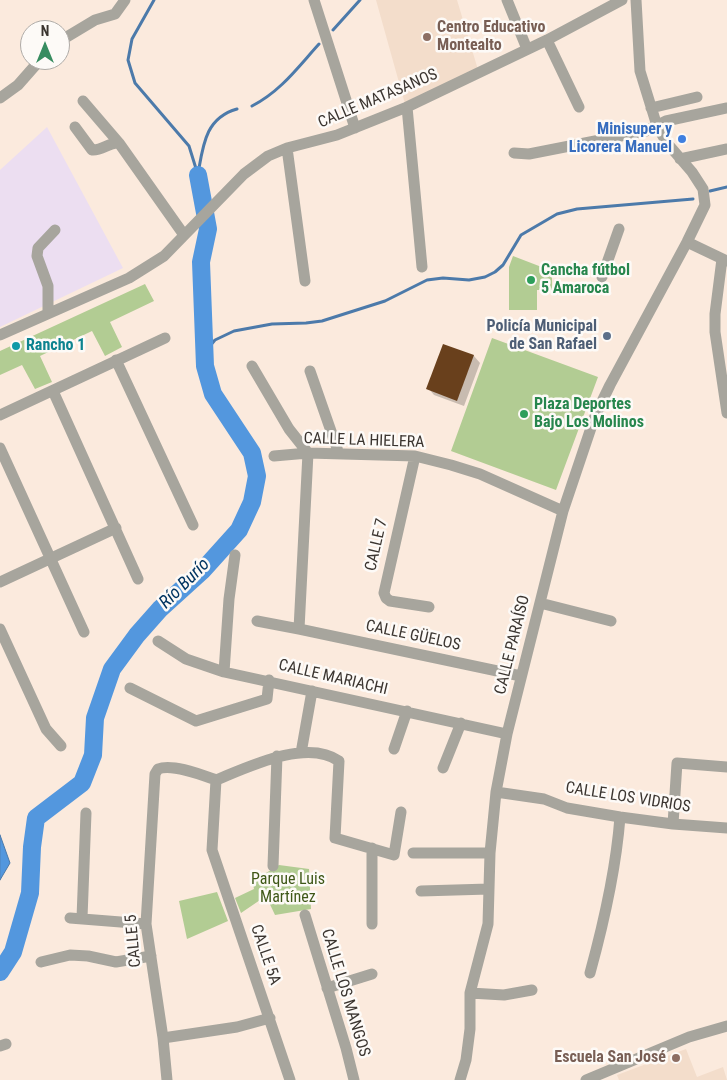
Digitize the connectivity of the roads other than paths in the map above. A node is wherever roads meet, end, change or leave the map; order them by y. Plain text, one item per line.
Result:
1 (126, 0) edge
2 (314, 0) edge
3 (507, 0) edge
4 (622, 0) edge
5 (636, 0) edge
6 (70, 35) edge
7 (547, 40) junction
8 (527, 49) junction
9 (31, 70) edge
10 (697, 97) dead end
11 (0, 98) edge
12 (83, 101) dead end
13 (406, 107) junction
14 (579, 107) dead end
15 (651, 108) junction
16 (727, 108) edge
17 (657, 126) junction
18 (75, 127) dead end
19 (355, 128) junction
20 (119, 143) junction
21 (287, 148) junction
22 (727, 148) edge
23 (514, 153) dead end
24 (680, 159) junction
25 (619, 228) dead end
26 (55, 230) dead end
27 (184, 235) junction
28 (687, 242) junction
29 (725, 260) edge
30 (422, 267) dead end
31 (602, 277) dead end
32 (305, 282) dead end
33 (48, 313) junction
34 (0, 335) edge
35 (165, 338) dead end
36 (116, 360) junction
37 (252, 366) dead end
38 (310, 371) dead end
39 (53, 391) junction
40 (727, 413) edge
41 (0, 415) edge
42 (0, 448) edge
43 (308, 454) junction
44 (339, 454) junction
45 (274, 456) dead end
46 (415, 456) junction
47 (563, 511) junction
48 (192, 525) dead end
49 (116, 528) junction
50 (236, 555) dead end
51 (51, 559) junction
52 (138, 579) dead end
53 (0, 582) edge
54 (540, 603) junction
55 (429, 608) dead end
56 (611, 621) dead end
57 (257, 622) dead end
58 (299, 628) junction
59 (0, 630) edge
60 (84, 632) dead end
61 (158, 641) dead end
62 (224, 672) junction
63 (521, 676) junction
64 (268, 680) junction
65 (130, 688) dead end
66 (312, 690) junction
67 (406, 711) junction
68 (461, 724) junction
69 (507, 734) junction
70 (61, 746) dead end
71 (394, 749) dead end
72 (301, 753) junction
73 (277, 756) junction
74 (727, 767) edge
75 (443, 768) dead end
76 (216, 780) junction
77 (496, 792) junction
78 (86, 812) dead end
79 (401, 812) dead end
80 (620, 817) junction
81 (673, 824) junction
82 (727, 828) edge
83 (372, 848) junction
84 (413, 853) dead end
85 (490, 853) junction
86 (273, 866) dead end
87 (488, 889) junction
88 (421, 891) dead end
89 (305, 915) dead end
90 (70, 918) dead end
91 (82, 918) junction
92 (146, 924) junction
93 (372, 924) dead end
94 (151, 956) junction
95 (41, 962) dead end
96 (590, 973) dead end
97 (372, 974) dead end
98 (327, 988) junction
99 (532, 990) dead end
100 (470, 993) junction
101 (270, 1018) junction
102 (727, 1026) edge
103 (163, 1038) junction
104 (167, 1080) edge
105 (290, 1080) edge
106 (354, 1080) edge
107 (460, 1080) edge
108 (586, 1080) edge

1 - 6 street
2 - 19 street
3 - 8 street
4 - 7 street, CALLE MATASANOS
5 - 15 street
7 - 8 street, CALLE MATASANOS
7 - 14 street
8 - 13 street, CALLE MATASANOS
9 - 11 street
10 - 15 street
12 - 20 street
13 - 19 street, CALLE MATASANOS
13 - 30 street
15 - 17 street
16 - 17 street
17 - 23 street
17 - 24 street
18 - 20 street
19 - 21 street, CALLE MATASANOS
20 - 27 street
21 - 27 street, CALLE MATASANOS
21 - 32 street
22 - 24 street
24 - 28 street, CALLE PARAÍSO
25 - 31 street
26 - 33 street
27 - 33 street
28 - 29 street
28 - 47 street, CALLE PARAÍSO
29 - 40 street
33 - 34 street
35 - 36 street
36 - 39 street
36 - 48 street
37 - 43 street
38 - 44 street
39 - 41 street
39 - 49 street
42 - 51 street
43 - 44 street, CALLE LA HIELERA
43 - 45 street, CALLE LA HIELERA
43 - 58 street
44 - 46 street, CALLE LA HIELERA
46 - 47 street, CALLE LA HIELERA
46 - 55 street, CALLE 7
47 - 54 street, CALLE PARAÍSO
49 - 51 street
49 - 52 street
50 - 62 street
51 - 53 street
51 - 60 street
54 - 56 street
54 - 63 street, CALLE PARAÍSO
57 - 58 street, CALLE GÜELOS
58 - 63 street, CALLE GÜELOS
59 - 70 street
61 - 62 street, CALLE MARIACHI
62 - 64 street, CALLE MARIACHI
63 - 69 street, CALLE PARAÍSO
64 - 65 street
64 - 66 street, CALLE MARIACHI
66 - 67 street, CALLE MARIACHI
66 - 72 street
67 - 68 street, CALLE MARIACHI
67 - 71 street
68 - 69 street, CALLE MARIACHI
68 - 75 street
69 - 77 street, CALLE PARAÍSO
72 - 73 street
72 - 83 street
73 - 76 street
73 - 86 street
74 - 81 street
76 - 92 street, CALLE 5
76 - 101 street, CALLE 5A
77 - 80 street, CALLE LOS VIDRIOS
77 - 85 street, CALLE PARAÍSO
78 - 91 street
79 - 83 street
80 - 81 street, CALLE LOS VIDRIOS
80 - 96 street
81 - 82 street, CALLE LOS VIDRIOS
83 - 93 street
84 - 85 street
85 - 87 street, CALLE PARAÍSO
87 - 88 street
87 - 100 street, CALLE PARAÍSO
89 - 98 street, CALLE LOS MANGOS
90 - 91 street
91 - 92 street
92 - 94 street, CALLE 5
94 - 95 street
94 - 103 street, CALLE 5
97 - 98 street
98 - 106 street, CALLE LOS MANGOS
99 - 100 street
100 - 107 street, CALLE PARAÍSO
101 - 103 street
101 - 105 street, CALLE 5A
102 - 108 street
103 - 104 street, CALLE 5

